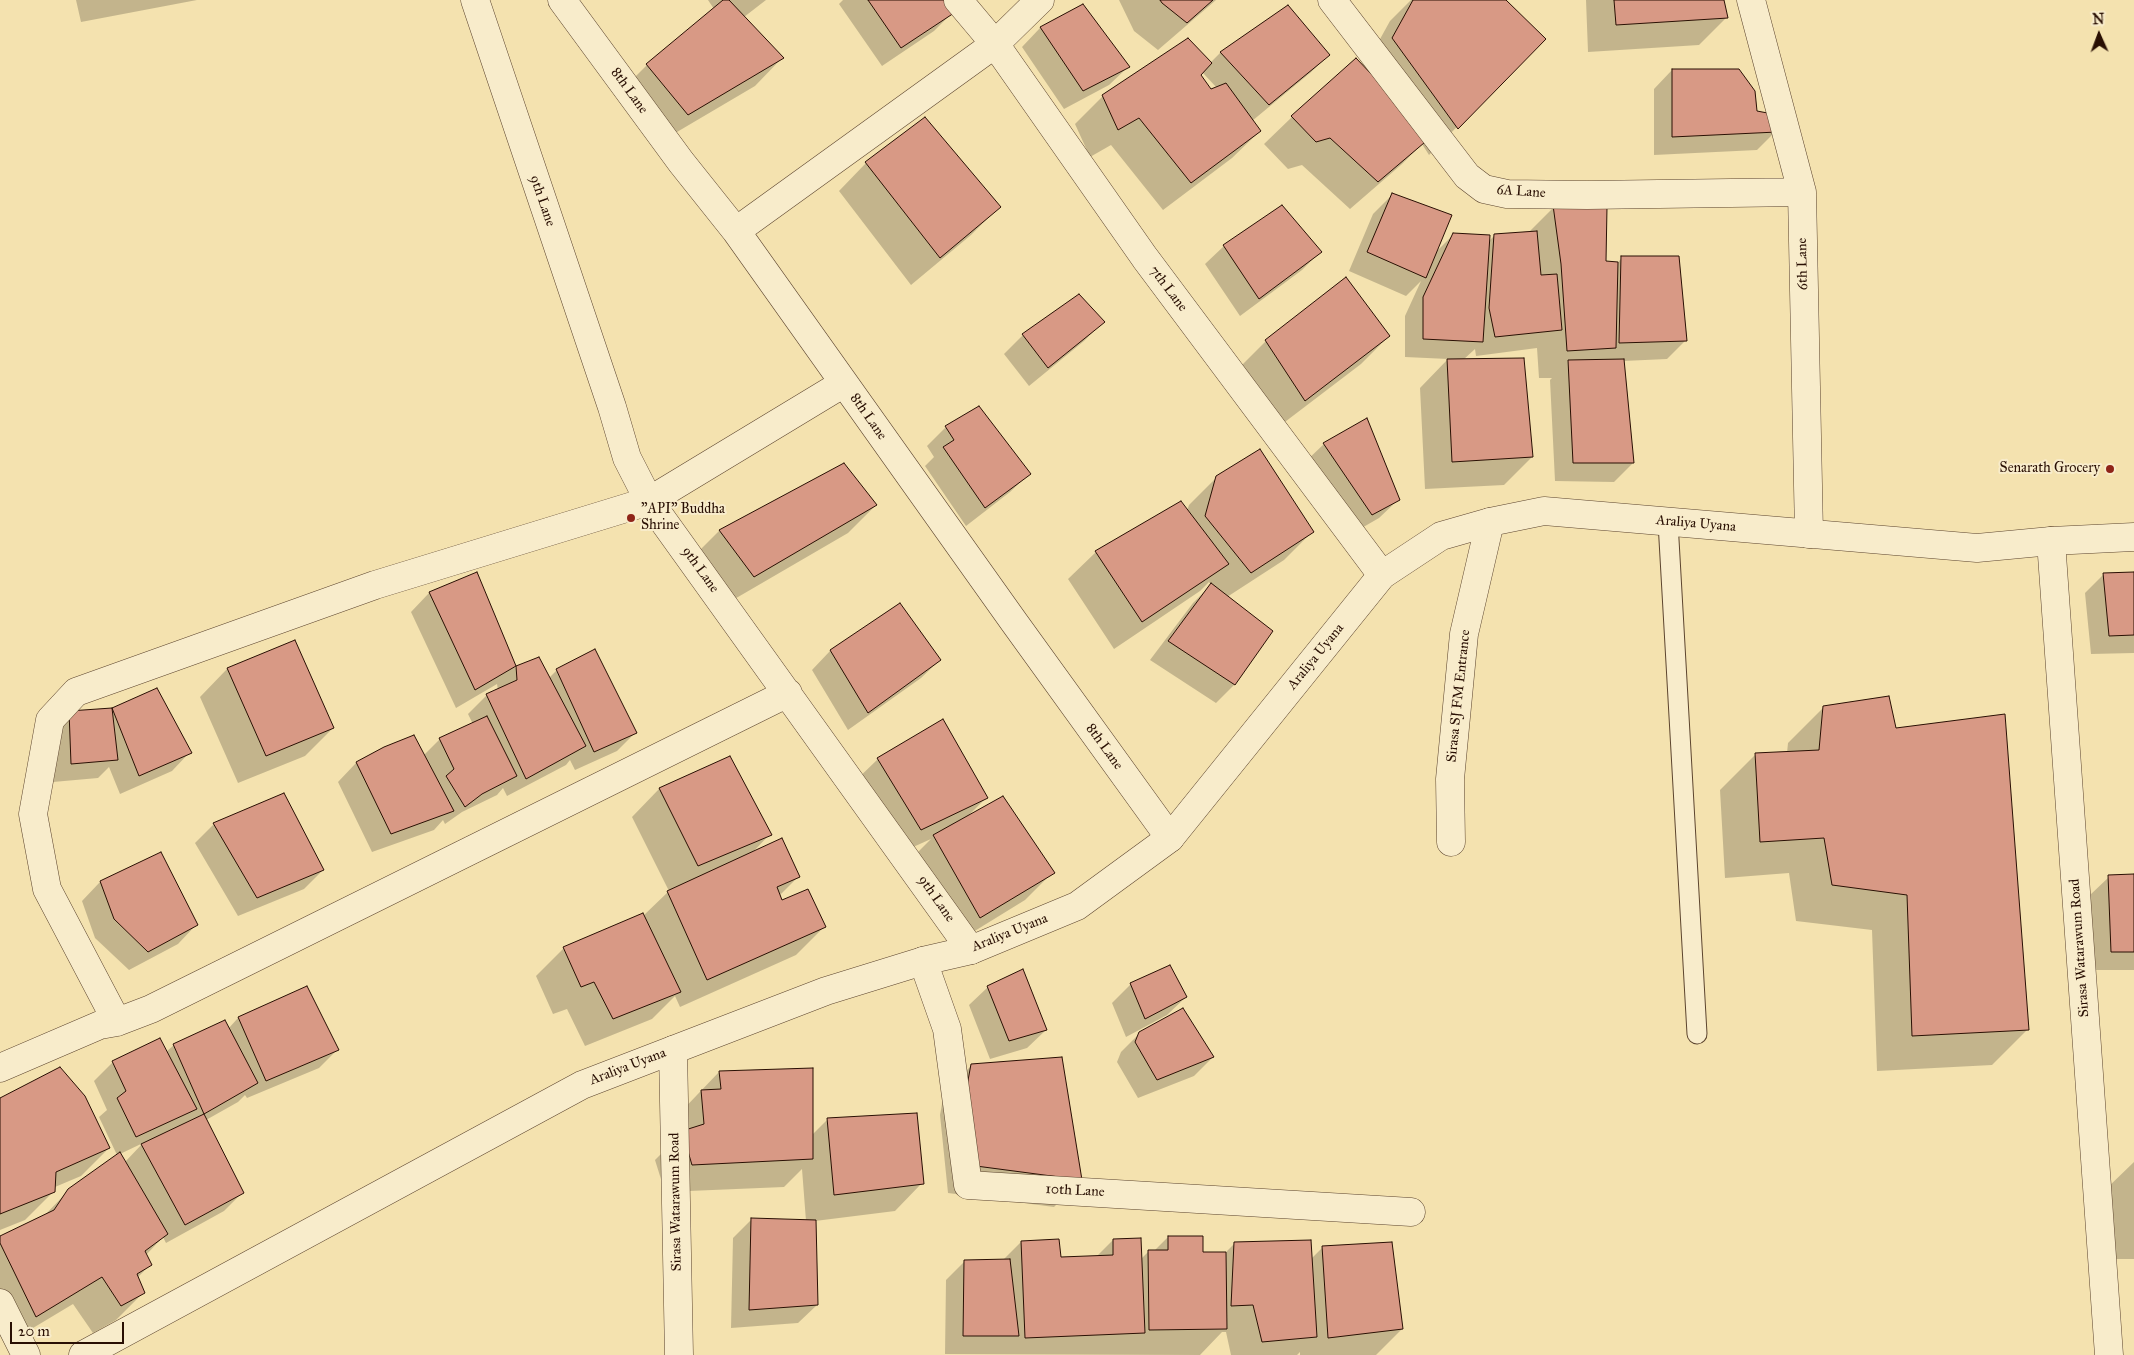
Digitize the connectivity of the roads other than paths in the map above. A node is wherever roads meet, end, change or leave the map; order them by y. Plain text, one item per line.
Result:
1 (475, 0) edge
2 (562, 0) edge
3 (958, 0) edge
4 (1040, 0) edge
5 (1332, 0) edge
6 (1752, 0) edge
7 (995, 44) junction
8 (1802, 192) junction
9 (736, 231) junction
10 (844, 383) junction
11 (649, 501) junction
12 (1490, 522) junction
13 (1668, 522) junction
14 (1809, 534) junction
15 (2134, 537) edge
16 (2051, 540) junction
17 (1382, 575) junction
18 (788, 693) junction
19 (1170, 838) junction
20 (1451, 842) dead end
21 (971, 950) junction
22 (923, 961) junction
23 (116, 1022) junction
24 (1697, 1034) dead end
25 (673, 1050) junction
26 (0, 1068) edge
27 (1411, 1212) dead end
28 (0, 1303) edge
29 (26, 1355) edge
30 (83, 1355) edge
31 (679, 1355) edge
32 (2109, 1355) edge

1 - 11 street, 9th Lane
2 - 9 street, 8th Lane
3 - 7 street, 7th Lane
4 - 7 street
5 - 8 street, 6A Lane
6 - 8 street, 6th Lane
7 - 9 street
7 - 17 street, 7th Lane
8 - 14 street, 6th Lane
9 - 10 street, 8th Lane
10 - 11 street
10 - 19 street, 8th Lane
11 - 18 street, 9th Lane
11 - 23 street
12 - 13 street, Araliya Uyana
12 - 17 street, Araliya Uyana
12 - 20 street, Sirasa SJ FM Entrance
13 - 14 street, Araliya Uyana
13 - 24 lane
14 - 16 street, Araliya Uyana
15 - 16 street, Araliya Uyana
16 - 32 street, Sirasa Watarawum Road
17 - 19 street, Araliya Uyana
18 - 21 street, 9th Lane
18 - 23 street
19 - 21 street, Araliya Uyana
21 - 22 street, Araliya Uyana
22 - 25 street, Araliya Uyana
22 - 27 street, 10th Lane
23 - 26 street
25 - 30 street, Araliya Uyana
25 - 31 street, Sirasa Watarawum Road
28 - 29 street

